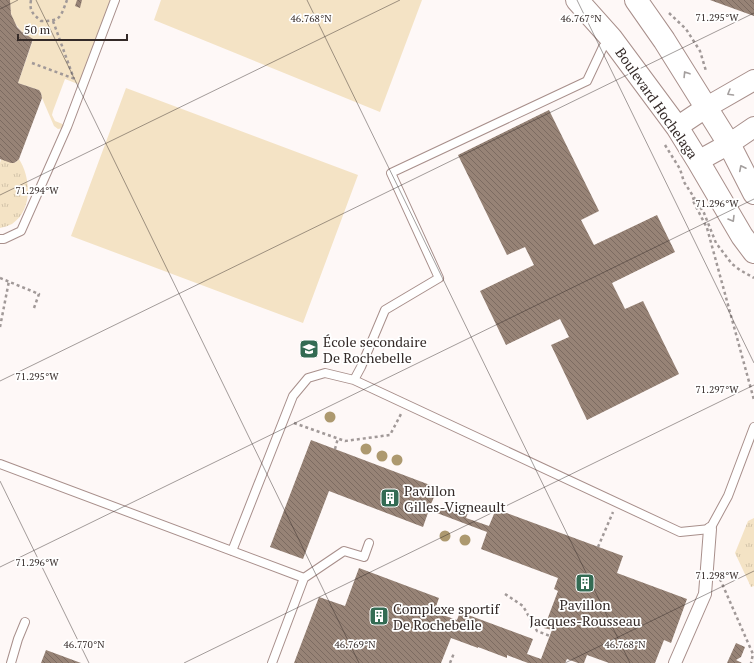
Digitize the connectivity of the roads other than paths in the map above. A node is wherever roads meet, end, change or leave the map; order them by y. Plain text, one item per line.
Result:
1 (115, 0) edge
2 (577, 0) edge
3 (636, 0) edge
4 (611, 38) junction
5 (754, 80) edge
6 (707, 107) junction
7 (754, 127) edge
8 (670, 135) junction
9 (729, 144) junction
10 (698, 161) junction
11 (754, 192) edge
12 (0, 239) edge
13 (754, 252) edge
14 (354, 380) junction
15 (754, 428) edge
16 (0, 464) edge
17 (710, 529) junction
18 (369, 543) dead end
19 (232, 552) junction
20 (304, 578) junction
21 (25, 622) dead end
22 (11, 663) edge
23 (272, 663) edge
24 (675, 663) edge

1 - 12 lane
2 - 4 main road, Boulevard Hochelaga
6 -> 3 main road
4 - 8 main road, Boulevard Hochelaga
4 - 14 lane
5 -> 6 street
6 - 8 street
6 - 9 main road
7 - 9 street
8 - 10 main road, Boulevard Hochelaga
9 - 10 street
11 -> 9 main road
10 -> 13 main road, Boulevard Hochelaga
14 - 17 lane
14 - 19 lane
15 - 17 lane
16 - 19 lane
17 - 24 street
18 - 20 lane
19 - 20 lane
20 - 23 lane
21 - 22 lane

